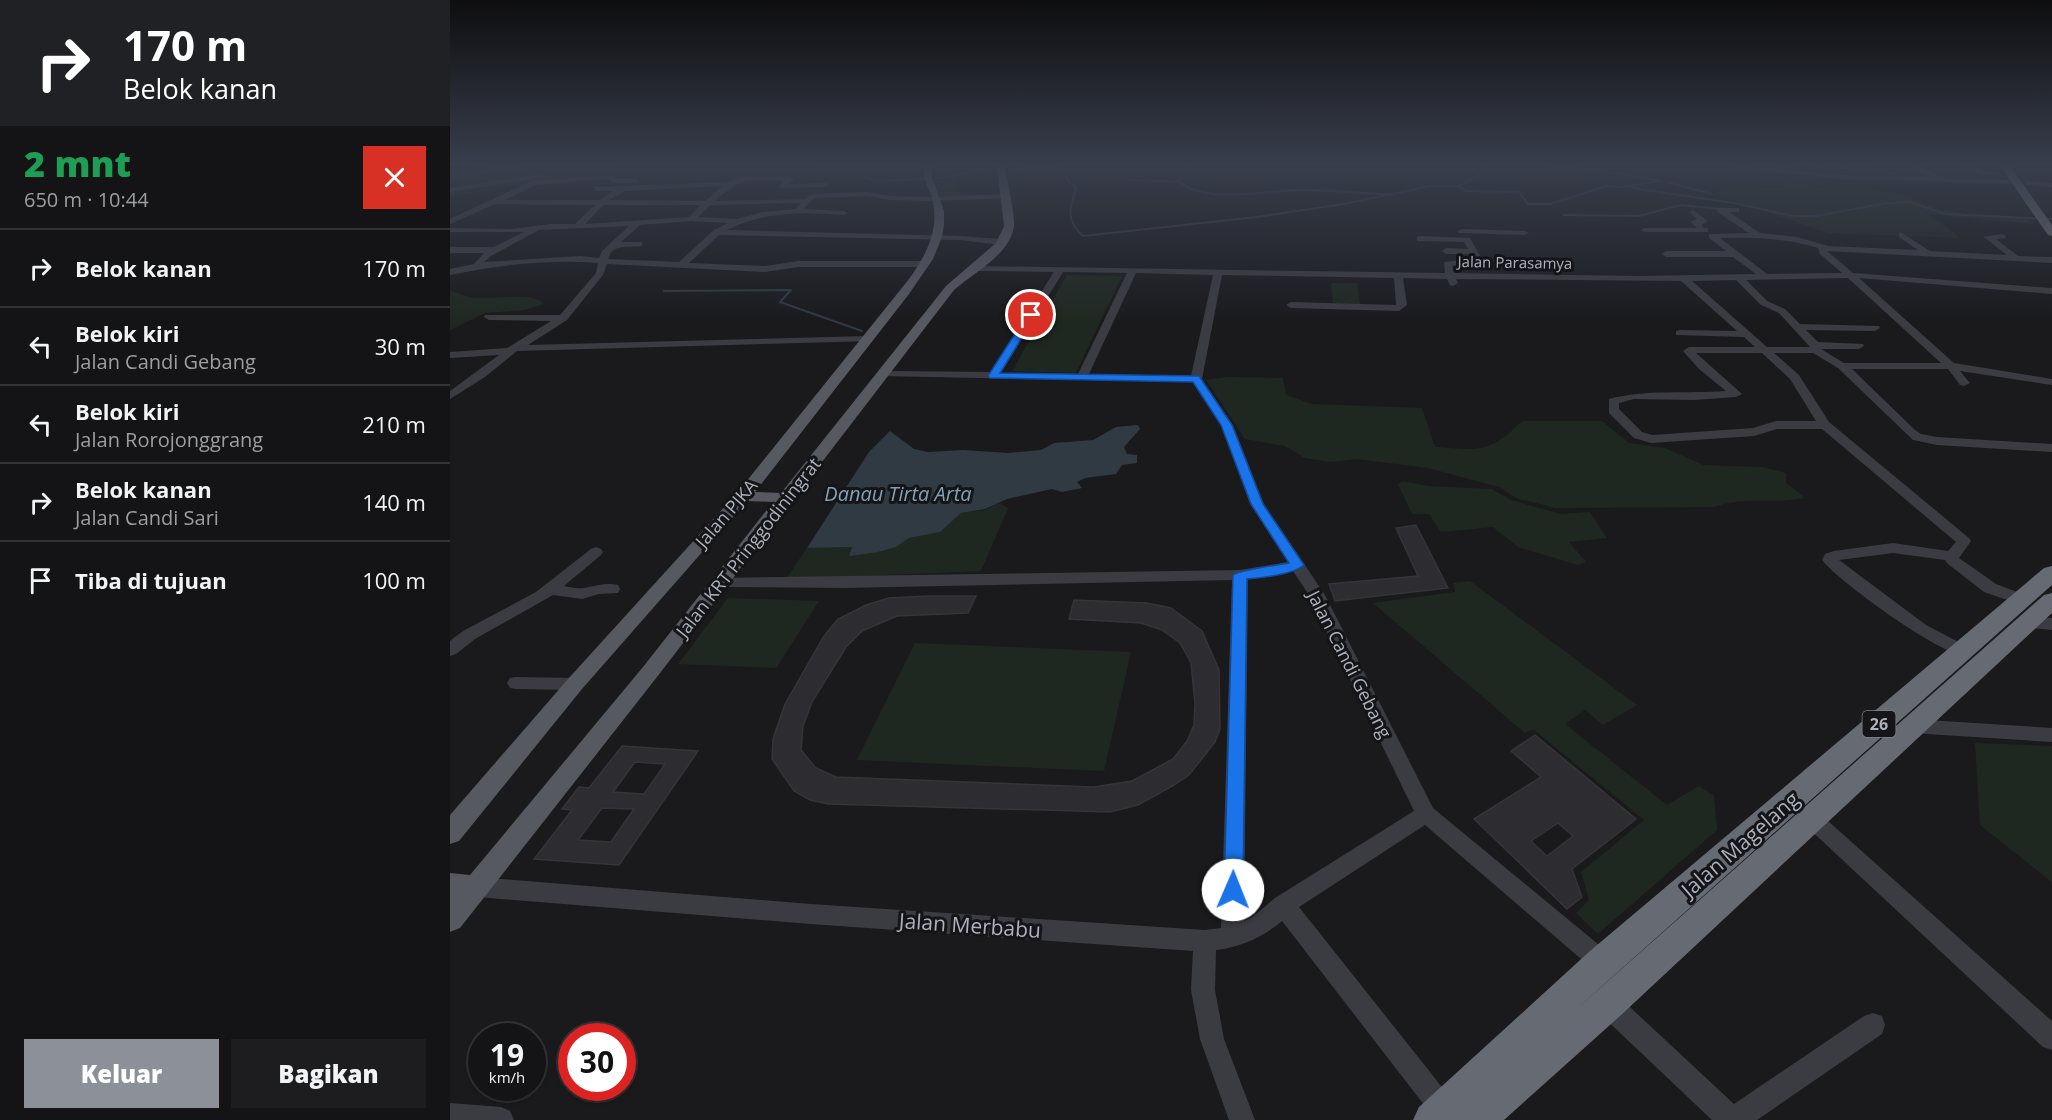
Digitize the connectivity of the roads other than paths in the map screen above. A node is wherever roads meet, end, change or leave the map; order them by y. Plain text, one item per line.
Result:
1 (560, 218) dead end
2 (585, 218) edge
3 (747, 218) edge
4 (838, 218) edge
5 (937, 218) edge
6 (1008, 218) edge
7 (1702, 218) edge
8 (1732, 218) edge
9 (2043, 218) edge
10 (691, 219) joint
11 (1455, 220) dead end
12 (738, 221) junction
13 (637, 223) junction
14 (578, 225) junction
15 (551, 226) junction
16 (536, 229) junction
17 (450, 230) edge
18 (1645, 230) dead end
19 (717, 232) junction
20 (1525, 233) dead end
21 (1709, 233) junction
22 (2052, 233) edge
23 (818, 234) junction
24 (1464, 235) junction
25 (1757, 235) junction
26 (1902, 235) dead end
27 (2002, 236) dead end
28 (938, 238) junction
29 (1420, 239) dead end
30 (1000, 242) junction
31 (639, 244) dead end
32 (613, 245) junction
33 (1825, 247) junction
34 (450, 249) edge
35 (496, 250) junction
36 (1446, 251) dead end
37 (1474, 252) junction
38 (1927, 253) junction
39 (1666, 254) dead end
40 (1735, 254) junction
41 (2016, 258) junction
42 (2052, 260) edge
43 (603, 262) junction
44 (925, 264) junction
45 (483, 265) junction
46 (681, 265) junction
47 (977, 268) junction
48 (1059, 271) junction
49 (450, 272) edge
50 (1132, 272) junction
51 (1218, 273) junction
52 (1851, 275) junction
53 (1398, 276) junction
54 (1765, 277) junction
55 (1738, 278) junction
56 (1684, 279) junction
57 (1452, 280) junction
58 (2052, 291) edge
59 (1291, 305) dead end
60 (489, 317) dead end
61 (563, 318) junction
62 (1797, 327) junction
63 (1875, 328) dead end
64 (1680, 333) dead end
65 (1746, 334) junction
66 (869, 339) junction
67 (1859, 346) dead end
68 (1815, 347) junction
69 (513, 350) junction
70 (1763, 350) junction
71 (450, 355) edge
72 (1842, 366) junction
73 (1951, 366) junction
74 (885, 374) junction
75 (993, 376) junction
76 (1082, 377) junction
77 (1196, 379) junction
78 (2052, 382) edge
79 (1964, 384) dead end
80 (450, 396) edge
81 (1825, 425) junction
82 (2052, 448) edge
83 (743, 496) junction
84 (787, 498) junction
85 (596, 552) dead end
86 (1951, 556) junction
87 (1297, 565) junction
88 (2052, 573) edge
89 (1240, 575) junction
90 (720, 582) junction
91 (612, 589) dead end
92 (551, 590) junction
93 (2052, 600) edge
94 (2034, 616) edge
95 (450, 650) edge
96 (1962, 651) junction
97 (516, 683) dead end
98 (575, 684) junction
99 (1911, 726) junction
100 (2052, 735) edge
101 (1426, 814) junction
102 (1811, 818) junction
103 (450, 833) edge
104 (1717, 884) junction
105 (460, 885) edge
106 (1283, 905) junction
107 (450, 919) edge
108 (1232, 937) junction
109 (1204, 941) junction
110 (1602, 962) junction
111 (1608, 1004) junction
112 (1873, 1025) dead end
113 (2052, 1038) edge
114 (1438, 1115) edge
115 (450, 1116) edge
116 (501, 1120) edge
117 (1242, 1120) edge
118 (1476, 1120) edge
119 (1732, 1120) edge

1 - 15 street
2 - 14 street
3 - 12 street
4 - 23 street
5 - 28 main road, Jalan PJKA
6 - 30 main road, Jalan KRT Pringgodiningrat
7 - 21 street
8 - 25 street
9 - 22 highway
10 - 12 street
10 - 13 street
11 - 24 street
12 - 19 street
13 - 14 street
13 - 32 street
14 - 15 street
15 - 16 street
16 - 17 street
16 - 35 street
18 - 21 street
19 - 23 street
19 - 46 street
20 - 24 street
21 - 25 street
21 - 40 street
23 - 28 street
24 - 29 street
24 - 37 street
25 - 33 street
26 - 38 street
27 - 41 street
28 - 30 street
28 - 44 main road, Jalan PJKA
30 - 47 main road, Jalan KRT Pringgodiningrat
31 - 32 street
32 - 43 street
33 - 38 street
33 - 52 street
34 - 35 street
35 - 45 street
36 - 37 street
37 - 57 street
38 - 41 street
39 - 40 street
40 - 54 street
41 - 42 street
43 - 45 street
43 - 46 street
43 - 61 street
44 - 46 street
44 - 66 main road, Jalan PJKA
45 - 49 street
47 - 48 street, Jalan Parasamya
47 - 74 main road, Jalan KRT Pringgodiningrat
48 - 50 street, Jalan Parasamya
48 - 75 street
50 - 51 street, Jalan Parasamya
50 - 76 street
51 - 53 street, Jalan Parasamya
51 - 77 street
52 - 54 street, Jalan Parasamya
52 - 58 street, Jalan Parasamya
52 - 73 street
53 - 57 street, Jalan Parasamya
53 - 59 street
54 - 55 street, Jalan Parasamya
55 - 56 street, Jalan Parasamya
55 - 62 street
56 - 57 street, Jalan Parasamya
56 - 65 street
60 - 61 street
61 - 69 street
62 - 63 street
62 - 68 street
64 - 65 street
65 - 70 street
66 - 69 street
66 - 83 main road, Jalan PJKA
67 - 68 street
68 - 70 street
68 - 72 street
69 - 71 street
69 - 80 street
70 - 81 street
70 - 81 street
72 - 73 street
72 - 82 street
73 - 78 street
73 - 79 street
74 - 75 street
74 - 84 main road, Jalan KRT Pringgodiningrat
75 - 76 street
76 - 77 street
77 - 87 street, Jalan Candi Gebang
81 - 86 street
83 - 84 main road
83 - 98 main road, Jalan PJKA
84 - 90 main road, Jalan KRT Pringgodiningrat
85 - 92 street
86 - 94 street
86 - 96 street
87 - 89 street
87 - 101 street, Jalan Candi Gebang
88 - 94 highway, Jalan Magelang / 26
89 - 90 street
89 - 108 street
90 - 105 main road, Jalan KRT Pringgodiningrat
91 - 92 street
92 - 95 street
93 - 94 highway, Jalan Magelang / 26
94 - 96 highway, Jalan Magelang / 26
94 - 99 highway, Jalan Magelang / 26
96 - 104 highway, Jalan Magelang / 26
97 - 98 street
98 - 103 main road, Jalan PJKA
99 - 100 street
99 - 102 highway, Jalan Magelang / 26
101 - 106 street, Jalan Merbabu
101 - 110 street, Jalan Candi Gebang
102 - 104 highway, Jalan Magelang / 26
102 - 113 street
104 - 110 highway, Jalan Magelang / 26
104 - 111 highway, Jalan Magelang / 26
105 - 107 main road, Jalan KRT Pringgodiningrat
105 - 109 street, Jalan Merbabu
106 - 108 street, Jalan Merbabu
106 - 114 street
108 - 109 street, Jalan Merbabu
109 - 117 street
110 - 114 highway, Jalan Magelang / 26
111 - 118 highway, Jalan Magelang / 26
111 - 119 street
112 - 119 street
115 - 116 street

